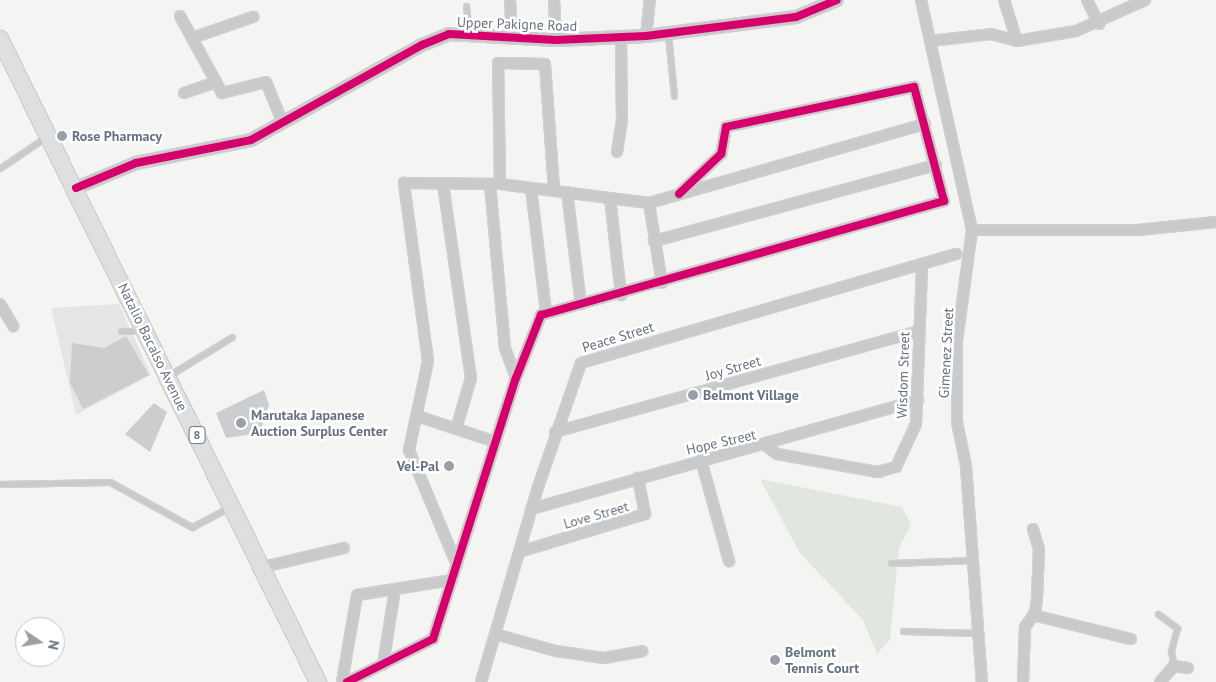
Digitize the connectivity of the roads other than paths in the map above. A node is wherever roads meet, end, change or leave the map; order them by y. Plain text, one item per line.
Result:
1 (510, 0) edge
2 (554, 0) edge
3 (650, 0) edge
4 (837, 0) edge
5 (921, 0) edge
6 (1004, 0) edge
7 (1087, 0) edge
8 (1145, 0) edge
9 (466, 6) dead end
10 (180, 16) dead end
11 (253, 17) dead end
12 (1099, 24) junction
13 (668, 33) junction
14 (469, 34) junction
15 (646, 36) junction
16 (512, 37) junction
17 (621, 37) junction
18 (192, 38) junction
19 (0, 40) edge
20 (556, 40) junction
21 (1017, 40) junction
22 (930, 41) junction
23 (216, 82) junction
24 (184, 93) dead end
25 (674, 96) dead end
26 (282, 121) junction
27 (924, 124) junction
28 (49, 135) junction
29 (617, 152) dead end
30 (936, 165) junction
31 (0, 168) edge
32 (443, 184) junction
33 (495, 184) junction
34 (76, 188) junction
35 (531, 188) junction
36 (554, 191) junction
37 (567, 192) junction
38 (679, 194) junction
39 (610, 198) junction
40 (650, 202) junction
41 (1216, 222) edge
42 (972, 230) junction
43 (654, 241) junction
44 (956, 254) dead end
45 (922, 264) junction
46 (662, 283) junction
47 (621, 295) junction
48 (0, 304) edge
49 (581, 304) junction
50 (546, 312) junction
51 (13, 326) dead end
52 (918, 330) junction
53 (121, 331) dead end
54 (146, 331) junction
55 (232, 337) dead end
56 (168, 376) junction
57 (516, 378) junction
58 (918, 400) junction
59 (417, 416) junction
60 (456, 429) junction
61 (555, 432) junction
62 (496, 442) junction
63 (765, 445) junction
64 (701, 460) junction
65 (638, 478) junction
66 (0, 484) edge
67 (232, 506) junction
68 (531, 510) junction
69 (1034, 529) dead end
70 (344, 548) dead end
71 (519, 552) junction
72 (975, 560) junction
73 (729, 561) dead end
74 (892, 563) dead end
75 (457, 565) junction
76 (262, 567) junction
77 (452, 580) junction
78 (395, 589) junction
79 (1158, 614) dead end
80 (1033, 615) junction
81 (903, 631) dead end
82 (979, 633) junction
83 (495, 634) junction
84 (1130, 639) dead end
85 (642, 650) dead end
86 (383, 665) junction
87 (1174, 666) junction
88 (1188, 668) dead end
89 (318, 682) edge
90 (342, 682) edge
91 (347, 682) edge
92 (481, 682) edge
93 (982, 682) edge
94 (1023, 682) edge
95 (1160, 682) edge

1 - 16 street
2 - 20 street
3 - 15 street
4 - 13 street, Upper Pakigne Road
5 - 22 street, Gimenez Street
6 - 21 street
7 - 12 street
8 - 12 street
9 - 14 lane
10 - 18 street
11 - 18 street
12 - 21 street
13 - 15 street, Upper Pakigne Road
13 - 25 lane
14 - 16 street, Upper Pakigne Road
14 - 26 street, Upper Pakigne Road
15 - 17 street, Upper Pakigne Road
16 - 20 street, Upper Pakigne Road
17 - 20 street, Upper Pakigne Road
17 - 29 street
18 - 23 street
19 - 28 highway, Natalio Bacalso Avenue / 8
21 - 22 street
22 - 42 street, Gimenez Street
23 - 24 street
23 - 26 street
26 - 34 street, Upper Pakigne Road
27 - 30 street
27 - 38 street
27 - 38 street
28 - 31 lane
28 - 34 highway, Natalio Bacalso Avenue / 8
30 - 43 street
30 - 46 street
32 - 33 street
32 - 59 street
32 - 60 street
33 - 35 street
33 - 36 street
33 - 57 street
34 - 54 highway, Natalio Bacalso Avenue / 8
35 - 36 street
35 - 50 street
36 - 37 street
37 - 39 street
37 - 49 street
38 - 40 street
39 - 40 street
39 - 47 street
40 - 43 street
41 - 42 street
42 - 72 street, Gimenez Street
43 - 46 street
44 - 45 street, Peace Street
45 - 52 street, Wisdom Street
45 - 61 street, Peace Street
46 - 47 street
47 - 49 street
48 - 51 street
49 - 50 street
50 - 57 street
52 - 58 street, Wisdom Street
52 - 61 street, Joy Street
53 - 54 lane
54 - 56 highway, Natalio Bacalso Avenue / 8
55 - 56 lane
56 - 67 highway, Natalio Bacalso Avenue / 8
57 - 62 street
58 - 63 street, Hope Street
58 - 63 street, Wisdom Street
59 - 60 street
59 - 75 street
60 - 62 street
61 - 68 street, Peace Street
62 - 75 street
63 - 64 street, Hope Street
64 - 65 street, Hope Street
64 - 73 street
65 - 68 street, Hope Street
65 - 71 street, Love Street
66 - 67 lane
67 - 76 highway, Natalio Bacalso Avenue / 8
68 - 71 street, Peace Street
69 - 80 street
70 - 76 street
71 - 83 street, Peace Street
72 - 74 lane
72 - 82 street, Gimenez Street
75 - 77 street
76 - 89 highway, Natalio Bacalso Avenue / 8
77 - 78 street
77 - 86 street
78 - 86 street
78 - 90 street
79 - 87 lane
80 - 84 street
80 - 94 street
81 - 82 lane
82 - 93 street, Gimenez Street
83 - 85 street
83 - 92 street, Peace Street
86 - 91 street
87 - 88 street
87 - 95 street

